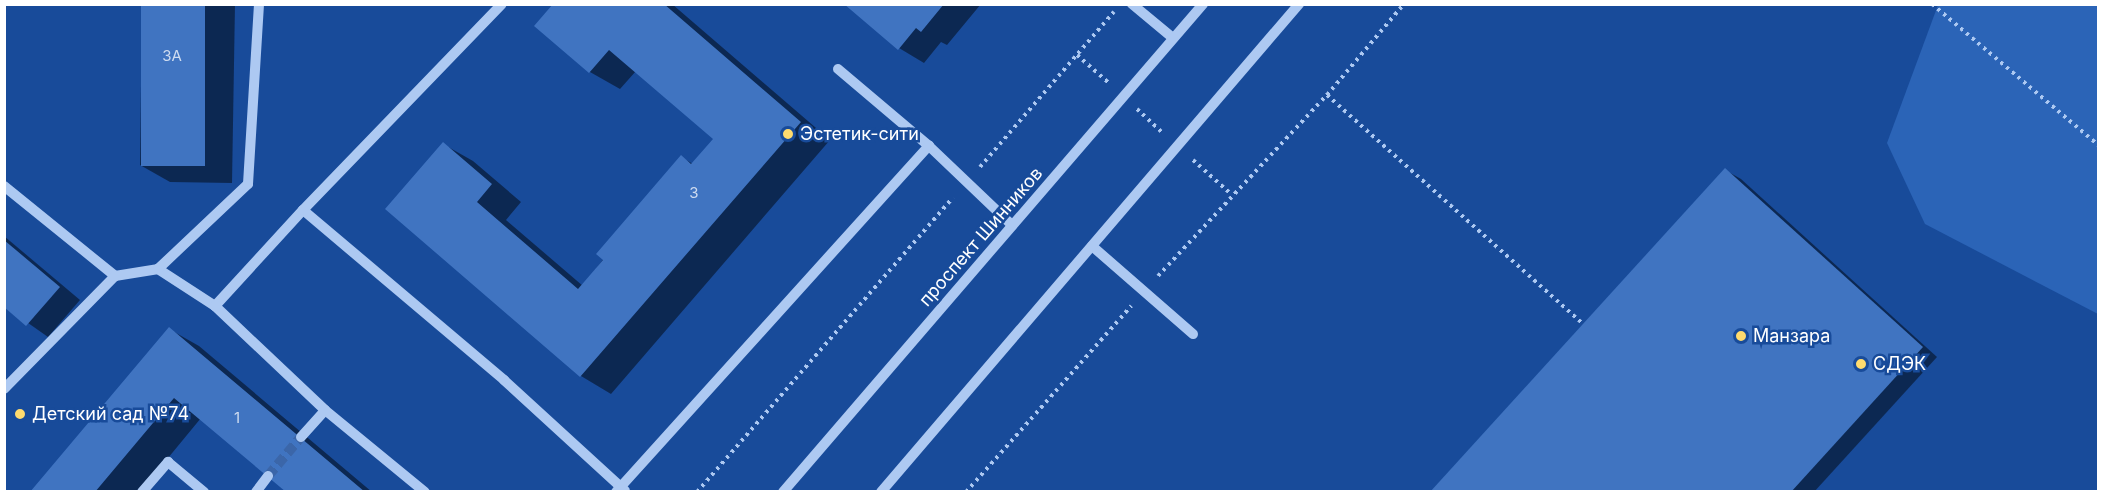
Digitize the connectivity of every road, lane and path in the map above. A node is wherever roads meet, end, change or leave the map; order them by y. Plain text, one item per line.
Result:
1 (260, 4) edge
2 (502, 4) edge
3 (1120, 4) edge
4 (1132, 4) edge
5 (1203, 4) edge
6 (1299, 4) edge
7 (1404, 4) edge
8 (1932, 4) edge
9 (1173, 38) junction
10 (1077, 55) junction
11 (838, 69) dead end
12 (1327, 95) junction
13 (1124, 97) junction
14 (929, 146) junction
15 (1178, 146) junction
16 (2098, 146) edge
17 (967, 182) junction
18 (4, 186) edge
19 (1232, 194) junction
20 (303, 210) junction
21 (1012, 225) junction
22 (1092, 246) junction
23 (158, 269) junction
24 (115, 276) junction
25 (1144, 292) junction
26 (215, 306) junction
27 (1583, 324) dead end
28 (1193, 334) dead end
29 (4, 389) edge
30 (325, 410) junction
31 (301, 437) tunnel mouth
32 (268, 476) tunnel mouth
33 (620, 490) edge
34 (142, 492) edge
35 (204, 492) edge
36 (256, 492) edge
37 (425, 492) edge
38 (697, 492) edge
39 (783, 492) edge
40 (881, 492) edge
41 (966, 492) edge

1 - 23 street
2 - 20 street
3 - 10 path
4 - 9 street
5 - 9 street, проспект Шинников
6 - 15 street
7 - 12 path
8 - 16 path
9 - 13 street, проспект Шинников
10 - 13 path
10 - 17 path
11 - 14 street
12 - 19 path
12 - 27 path
13 - 15 path
13 - 21 street, проспект Шинников
14 - 17 street
14 - 33 street
15 - 19 path
15 - 22 street
17 - 21 street
17 - 38 path
18 - 24 street
19 - 25 path
20 - 26 street
20 - 33 street
21 - 39 street, проспект Шинников
22 - 25 street
22 - 40 street
23 - 24 street
23 - 26 street
24 - 29 street
25 - 28 street
25 - 41 path
26 - 30 street
30 - 31 street
30 - 37 street
32 - 36 street
34 - 35 street

